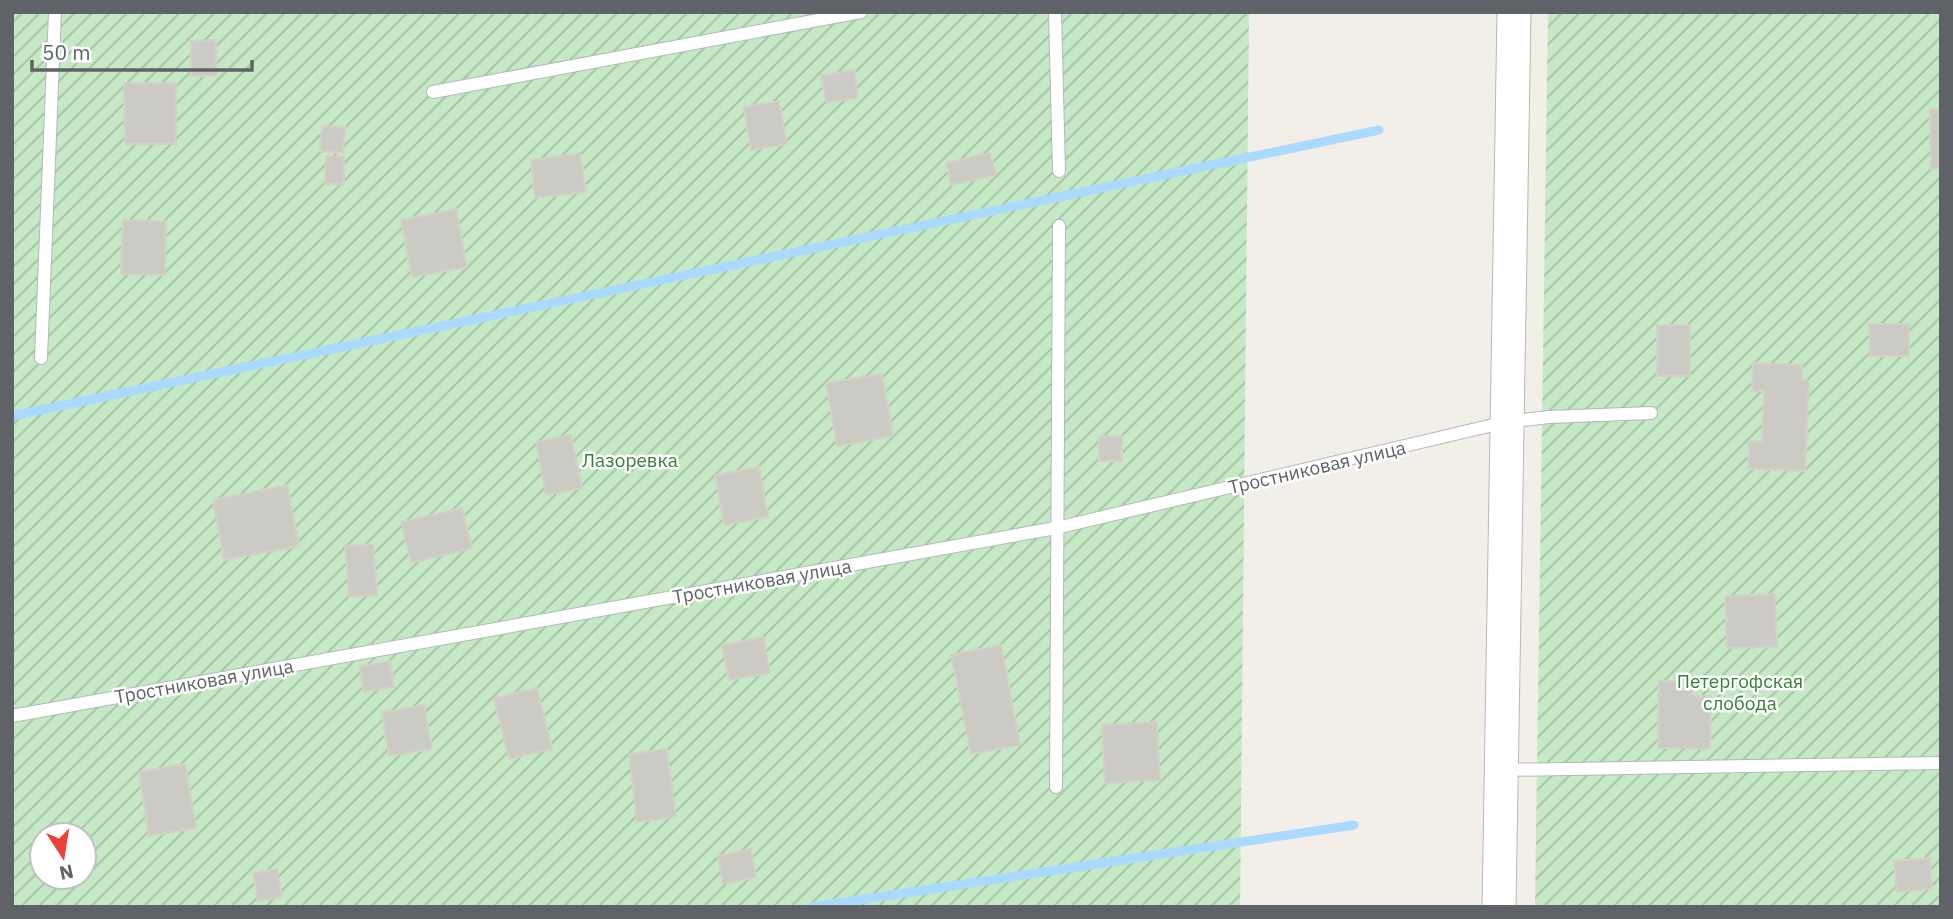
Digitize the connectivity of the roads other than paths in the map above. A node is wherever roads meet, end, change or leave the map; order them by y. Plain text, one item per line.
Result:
1 (55, 12) edge
2 (861, 12) edge
3 (1055, 12) edge
4 (1514, 12) edge
5 (433, 92) dead end
6 (1059, 171) dead end
7 (1059, 226) dead end
8 (41, 358) dead end
9 (1651, 413) dead end
10 (1506, 422) junction
11 (1056, 528) junction
12 (12, 716) edge
13 (1941, 763) edge
14 (1502, 770) junction
15 (1055, 787) dead end
16 (1499, 907) edge

1 - 8 lane
2 - 5 lane
3 - 6 lane
4 - 10 street
7 - 11 lane
9 - 10 lane, Тростниковая улица
10 - 11 lane, Тростниковая улица
10 - 14 street
11 - 12 lane, Тростниковая улица
11 - 15 lane
13 - 14 lane
14 - 16 street

